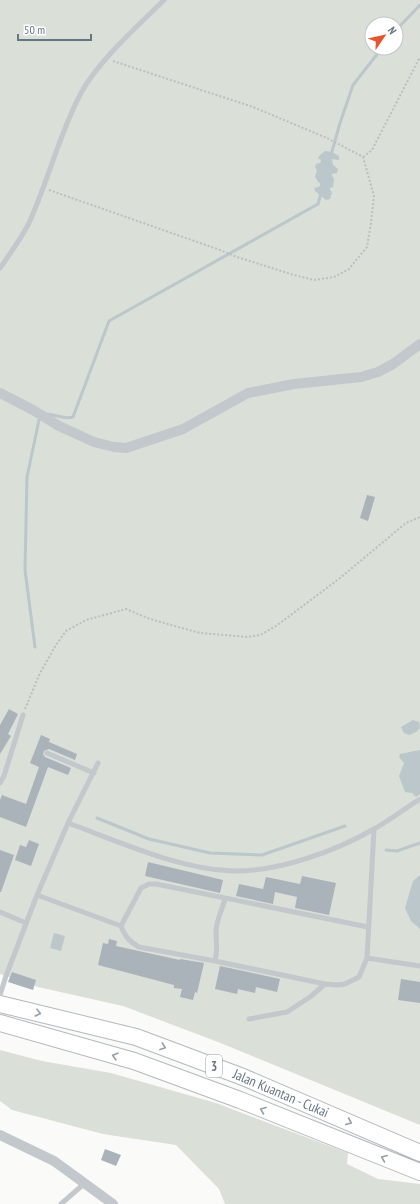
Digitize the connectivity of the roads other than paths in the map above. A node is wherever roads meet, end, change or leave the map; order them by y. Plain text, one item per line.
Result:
1 (164, 0) edge
2 (0, 268) edge
3 (420, 344) edge
4 (0, 393) edge
5 (23, 715) road end
6 (47, 753) dead end
7 (98, 763) dead end
8 (94, 773) junction
9 (0, 783) edge
10 (420, 799) edge
11 (68, 823) junction
12 (374, 829) junction
13 (38, 895) junction
14 (226, 899) junction
15 (0, 912) edge
16 (26, 923) junction
17 (121, 926) junction
18 (368, 927) junction
19 (367, 958) junction
20 (215, 961) junction
21 (420, 966) edge
22 (325, 984) junction
23 (0, 995) edge
24 (0, 1004) edge
25 (249, 1019) dead end
26 (0, 1023) edge
27 (0, 1134) edge
28 (420, 1153) edge
29 (420, 1172) edge
30 (85, 1183) junction
31 (61, 1204) edge
32 (113, 1204) edge

1 - 2 lane
3 - 4 street
5 - 9 lane
6 - 8 lane
7 - 8 lane
8 - 11 lane
10 - 12 lane
11 - 12 lane
11 - 13 lane
12 - 18 lane
13 - 16 lane
13 - 17 lane
14 - 17 lane
14 - 18 lane
14 - 20 lane
15 - 16 lane
16 - 23 lane
17 - 20 lane
18 - 19 lane
19 - 21 lane
19 - 22 lane
20 - 22 lane
22 - 25 lane
24 -> 28 highway, Jalan Kuantan - Cukai / 3
29 -> 26 highway, Jalan Kuantan - Cukai / 3
27 - 30 street
30 - 31 lane
30 - 32 street

